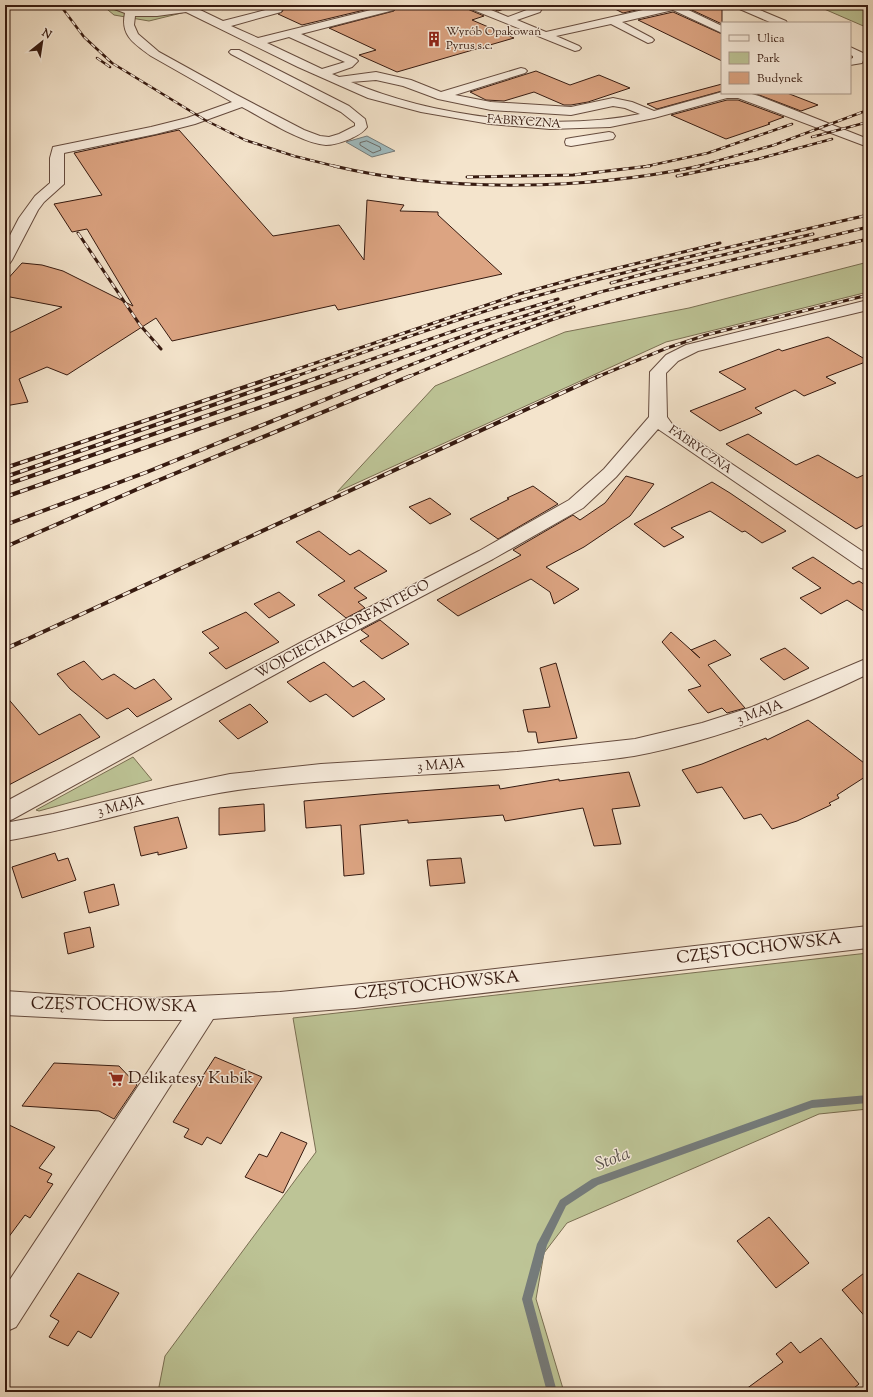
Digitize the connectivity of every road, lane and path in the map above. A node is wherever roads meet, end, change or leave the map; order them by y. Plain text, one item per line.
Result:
1 (113, 5) edge
2 (203, 5) edge
3 (470, 5) edge
4 (539, 5) edge
5 (739, 5) edge
6 (675, 6) edge
7 (188, 8) junction
8 (390, 8) dead end
9 (277, 10) dead end
10 (131, 11) junction
11 (508, 20) junction
12 (611, 20) junction
13 (778, 22) edge
14 (221, 25) junction
15 (721, 29) edge
16 (289, 33) junction
17 (546, 35) junction
18 (648, 40) dead end
19 (257, 42) junction
20 (575, 48) dead end
21 (851, 51) edge
22 (235, 52) dead end
23 (851, 62) edge
24 (521, 71) dead end
25 (322, 73) junction
26 (337, 80) junction
27 (442, 96) junction
28 (755, 99) junction
29 (242, 103) junction
30 (733, 106) dead end
31 (654, 115) junction
32 (621, 135) dead end
33 (571, 142) dead end
34 (868, 143) edge
35 (5, 260) edge
36 (868, 305) edge
37 (658, 418) junction
38 (868, 564) edge
39 (868, 665) edge
40 (5, 813) edge
41 (5, 832) edge
42 (868, 937) edge
43 (5, 1003) edge
44 (205, 1008) junction
45 (5, 1316) edge

1 - 10 street
2 - 7 street
3 - 11 street
4 - 11 street
5 - 13 street
6 - 12 street
6 - 15 street
7 - 10 street
7 - 14 street, FABRYCZNA
8 - 16 street
9 - 14 street
10 - 29 street
11 - 17 street
12 - 17 street
12 - 18 street
14 - 19 street, FABRYCZNA
16 - 19 street
16 - 25 street
17 - 20 street
19 - 25 street, FABRYCZNA
21 - 23 street
22 - 29 street
24 - 27 street
25 - 26 street, FABRYCZNA
26 - 27 street
26 - 31 street, FABRYCZNA
27 - 31 street
28 - 30 street
28 - 31 street, FABRYCZNA
28 - 34 street, FABRYCZNA
29 - 35 street
32 - 33 street
36 - 37 street, FABRYCZNA
37 - 38 street, FABRYCZNA
37 - 40 street, WOJCIECHA KORFANTEGO
39 - 41 street, 3 MAJA
42 - 44 street, CZĘSTOCHOWSKA
43 - 44 street, CZĘSTOCHOWSKA
44 - 45 street

